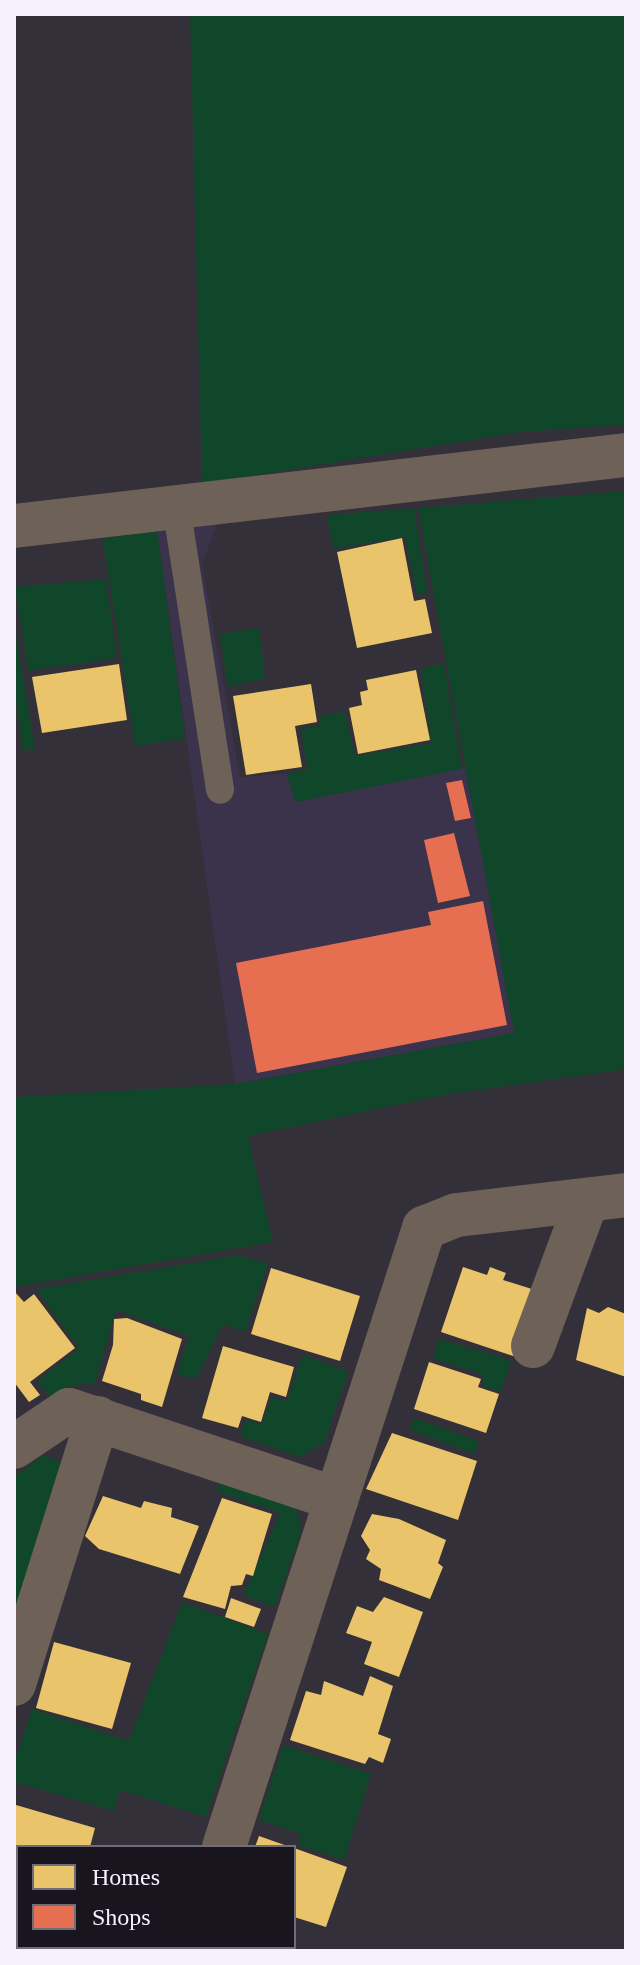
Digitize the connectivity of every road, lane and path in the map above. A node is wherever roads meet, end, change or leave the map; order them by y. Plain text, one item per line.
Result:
1 (626, 455) edge
2 (176, 505) junction
3 (14, 526) edge
4 (220, 790) dead end
5 (606, 1197) edge
6 (533, 1346) dead end
7 (98, 1418) junction
8 (14, 1447) edge
9 (337, 1499) junction
10 (14, 1684) edge
11 (225, 1845) edge

1 - 2 street
2 - 3 street
2 - 4 lane
5 - 6 street
5 - 9 street
7 - 8 street
7 - 9 street
7 - 10 street
9 - 11 street

